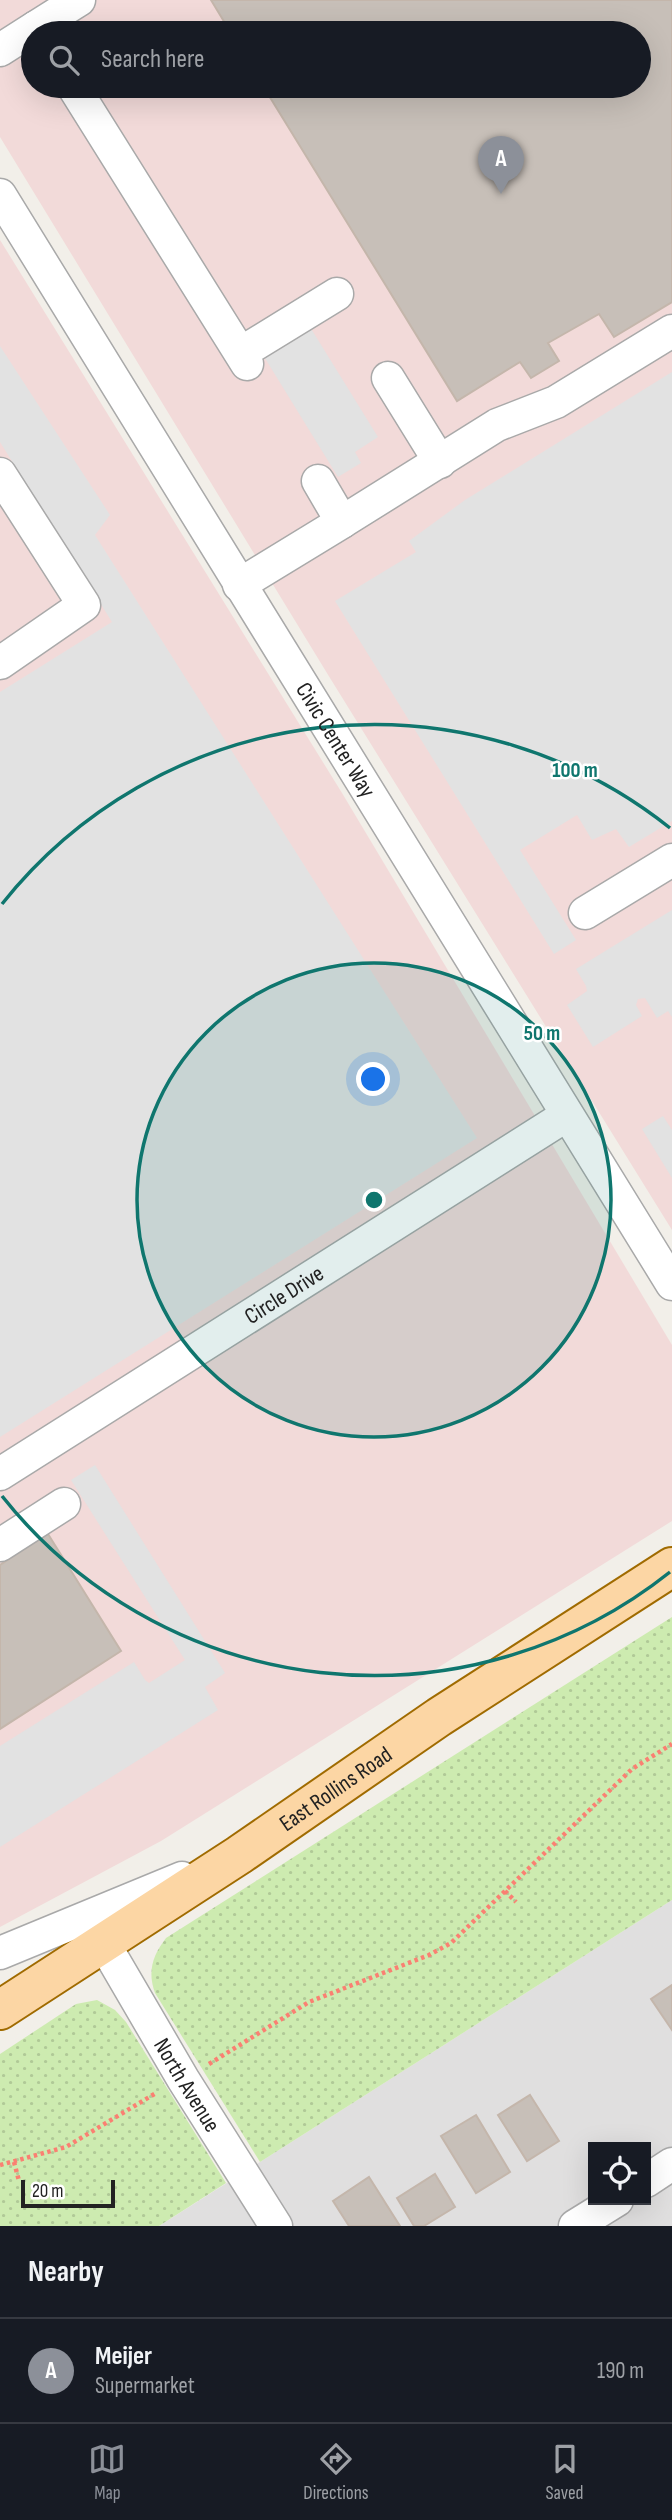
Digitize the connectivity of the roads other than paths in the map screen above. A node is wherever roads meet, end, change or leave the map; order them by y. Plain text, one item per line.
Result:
1 (79, 0) edge
2 (50, 21) edge
3 (21, 39) edge
4 (0, 50) edge
5 (81, 98) edge
6 (0, 195) edge
7 (337, 294) dead end
8 (672, 331) edge
9 (388, 378) dead end
10 (440, 462) junction
11 (0, 474) edge
12 (318, 481) dead end
13 (342, 522) junction
14 (239, 585) junction
15 (0, 663) edge
16 (672, 860) edge
17 (584, 913) dead end
18 (567, 1115) junction
19 (672, 1284) edge
20 (0, 1474) edge
21 (64, 1504) dead end
22 (0, 1545) edge
23 (672, 1567) edge
24 (239, 1855) junction
25 (103, 1942) junction
26 (0, 1953) edge
27 (0, 2010) edge
28 (672, 2164) edge
29 (651, 2178) edge
30 (609, 2205) edge
31 (276, 2226) edge
32 (575, 2226) edge

1 - 2 street
3 - 4 street
5 - 7 street
6 - 14 street, Civic Center Way
8 - 10 street
9 - 10 street
10 - 13 street
11 - 15 street
12 - 13 street
13 - 14 street
14 - 18 street, Civic Center Way
16 - 17 street
18 - 19 street, Civic Center Way
18 - 20 street, Circle Drive
21 - 22 street
23 - 24 main road, East Rollins Road
24 - 25 main road, East Rollins Road
24 - 26 street
25 - 27 main road, East Rollins Road
25 - 31 street, North Avenue
28 - 29 street
30 - 32 street

